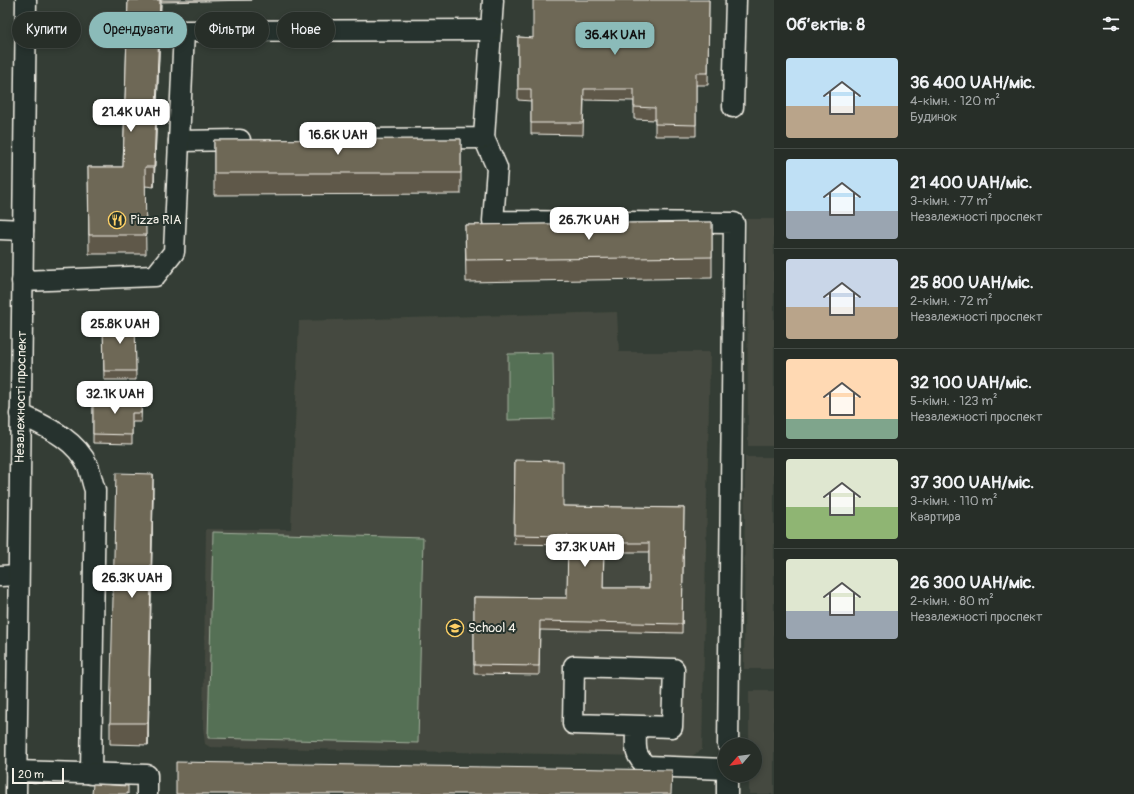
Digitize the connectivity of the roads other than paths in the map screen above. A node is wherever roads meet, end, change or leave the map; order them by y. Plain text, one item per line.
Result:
1 (26, 0) edge
2 (493, 0) edge
3 (736, 0) edge
4 (491, 30) junction
5 (733, 107) dead end
6 (484, 138) junction
7 (257, 140) edge
8 (351, 140) edge
9 (179, 141) junction
10 (0, 229) edge
11 (23, 230) junction
12 (22, 281) junction
13 (20, 414) junction
14 (9, 575) edge
15 (636, 727) junction
16 (728, 738) edge
17 (718, 769) edge
18 (16, 771) junction
19 (91, 774) junction
20 (727, 782) edge
21 (16, 794) edge
22 (147, 794) edge
23 (727, 794) edge

1 - 11 street, Незалежності проспект
2 - 4 street
3 - 5 street
4 - 6 street
4 - 9 street
6 - 8 street
6 - 16 street
7 - 9 street
9 - 12 street
10 - 11 street
11 - 12 street, Незалежності проспект
12 - 13 street, Незалежності проспект
13 - 14 street, Незалежності проспект
13 - 19 street
14 - 18 street, Незалежності проспект
15 - 15 street
15 - 17 street
18 - 19 street
18 - 21 street, Незалежності проспект
19 - 22 street
20 - 23 street

